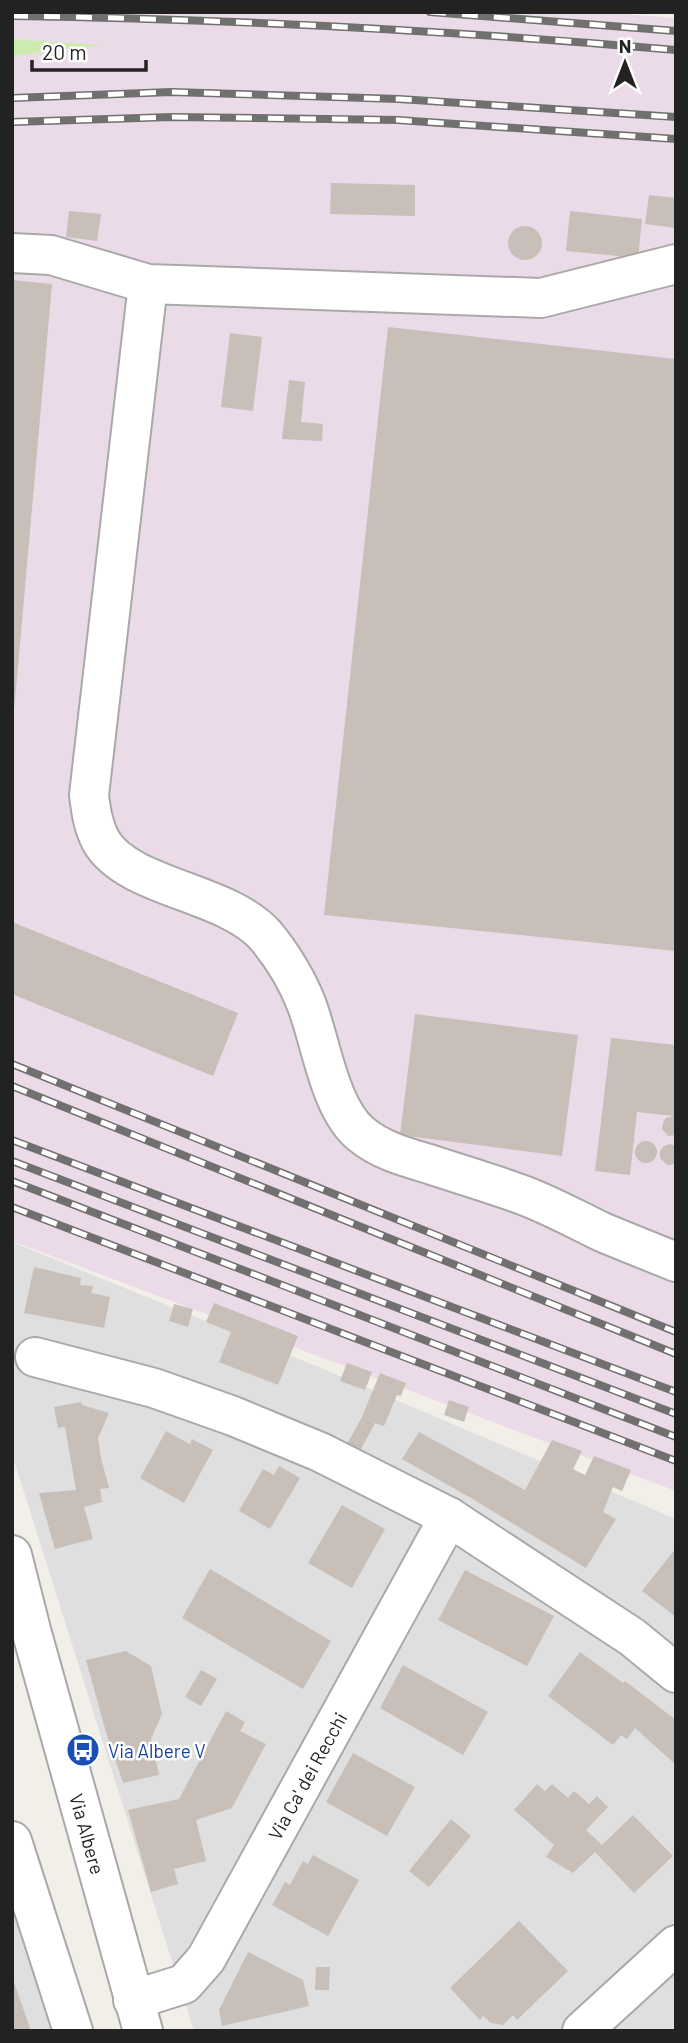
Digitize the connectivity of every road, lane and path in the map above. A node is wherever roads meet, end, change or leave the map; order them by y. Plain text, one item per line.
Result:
1 (12, 253) edge
2 (676, 264) edge
3 (148, 284) junction
4 (676, 1262) edge
5 (35, 1357) dead end
6 (449, 1517) junction
7 (12, 1555) edge
8 (676, 1673) edge
9 (12, 1841) edge
10 (676, 1945) edge
11 (138, 2015) edge
12 (72, 2031) edge
13 (582, 2031) edge

1 - 3 street
2 - 3 street
3 - 4 street
5 - 6 street
6 - 8 street
6 - 11 street, Via Ca' dei Recchi
7 - 11 street, Via Albere
9 - 12 street
10 - 13 street

